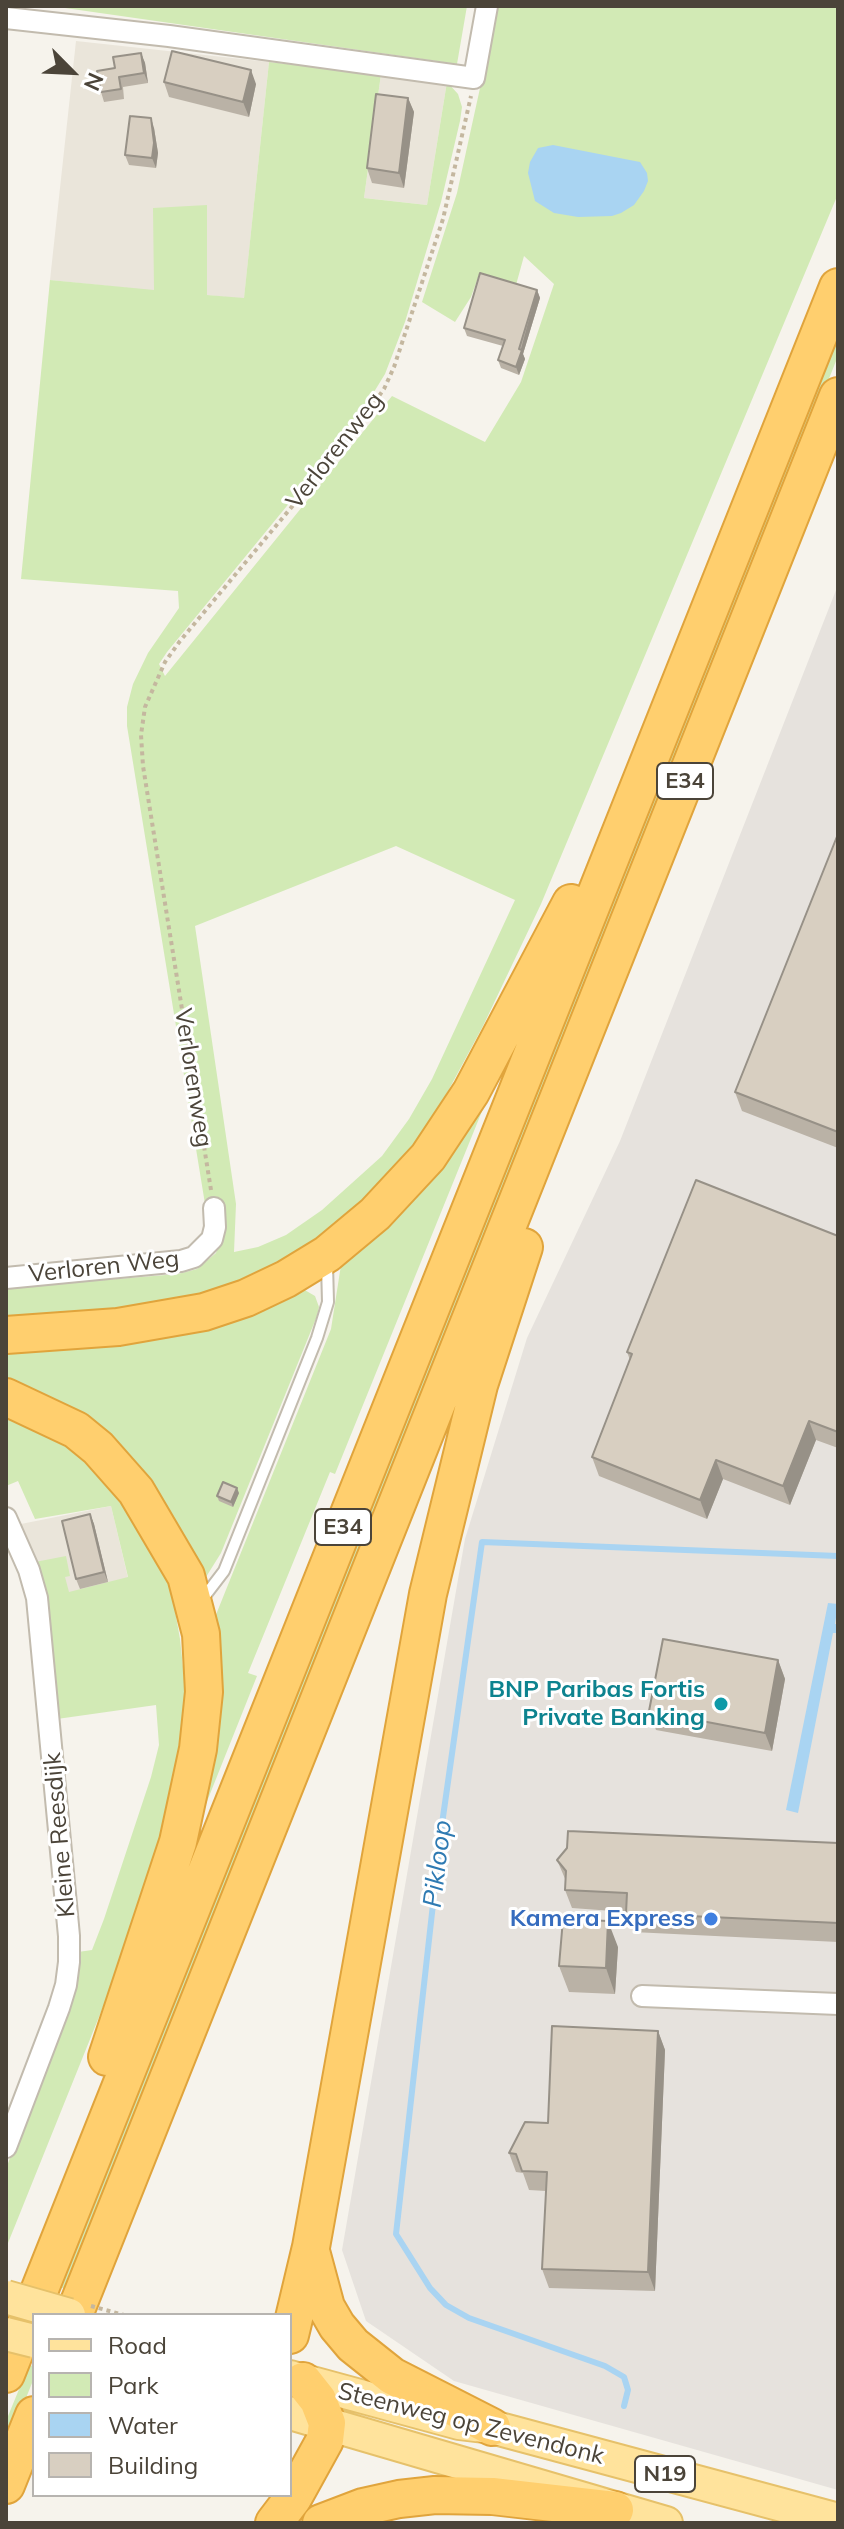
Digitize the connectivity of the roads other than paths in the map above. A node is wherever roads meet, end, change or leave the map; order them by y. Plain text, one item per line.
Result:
1 (487, 6) edge
2 (6, 18) edge
3 (838, 287) edge
4 (838, 396) edge
5 (618, 836) junction
6 (561, 1091) junction
7 (214, 1208) road end
8 (327, 1254) junction
9 (6, 1278) edge
10 (6, 1335) edge
11 (6, 1397) edge
12 (6, 1518) edge
13 (194, 1606) junction
14 (642, 1996) dead end
15 (838, 2004) edge
16 (6, 2147) edge
17 (68, 2218) junction
18 (311, 2247) junction
19 (6, 2297) edge
20 (65, 2313) edge
21 (73, 2313) edge
22 (292, 2327) edge
23 (6, 2334) edge
24 (32, 2340) edge
25 (6, 2374) edge
26 (294, 2390) edge
27 (32, 2420) edge
28 (327, 2423) junction
29 (492, 2427) junction
30 (6, 2485) edge
31 (615, 2510) junction
32 (838, 2520) edge
33 (274, 2523) edge
34 (321, 2523) edge
35 (666, 2523) edge

1 - 2 street
3 - 5 highway, E34
4 - 6 highway, E34
5 - 8 highway
5 - 17 highway, E34
6 - 18 highway
6 - 21 highway, E34
7 - 9 street, Verloren Weg
8 - 10 highway
8 - 13 lane
11 - 13 highway
12 - 16 street, Kleine Reesdijk
13 - 17 highway
14 - 15 street
17 - 25 highway, E34
18 - 22 highway
18 - 29 highway
19 - 20 main road, bridge
23 - 24 main road, bridge
26 - 28 highway
26 - 29 main road, Steenweg op Zevendonk / N19
27 - 30 highway
28 - 31 main road, Steenweg op Zevendonk / N19
28 - 33 highway
29 - 32 main road, Steenweg op Zevendonk / N19
31 - 34 highway
31 - 35 main road, Steenweg op Zevendonk / N19

